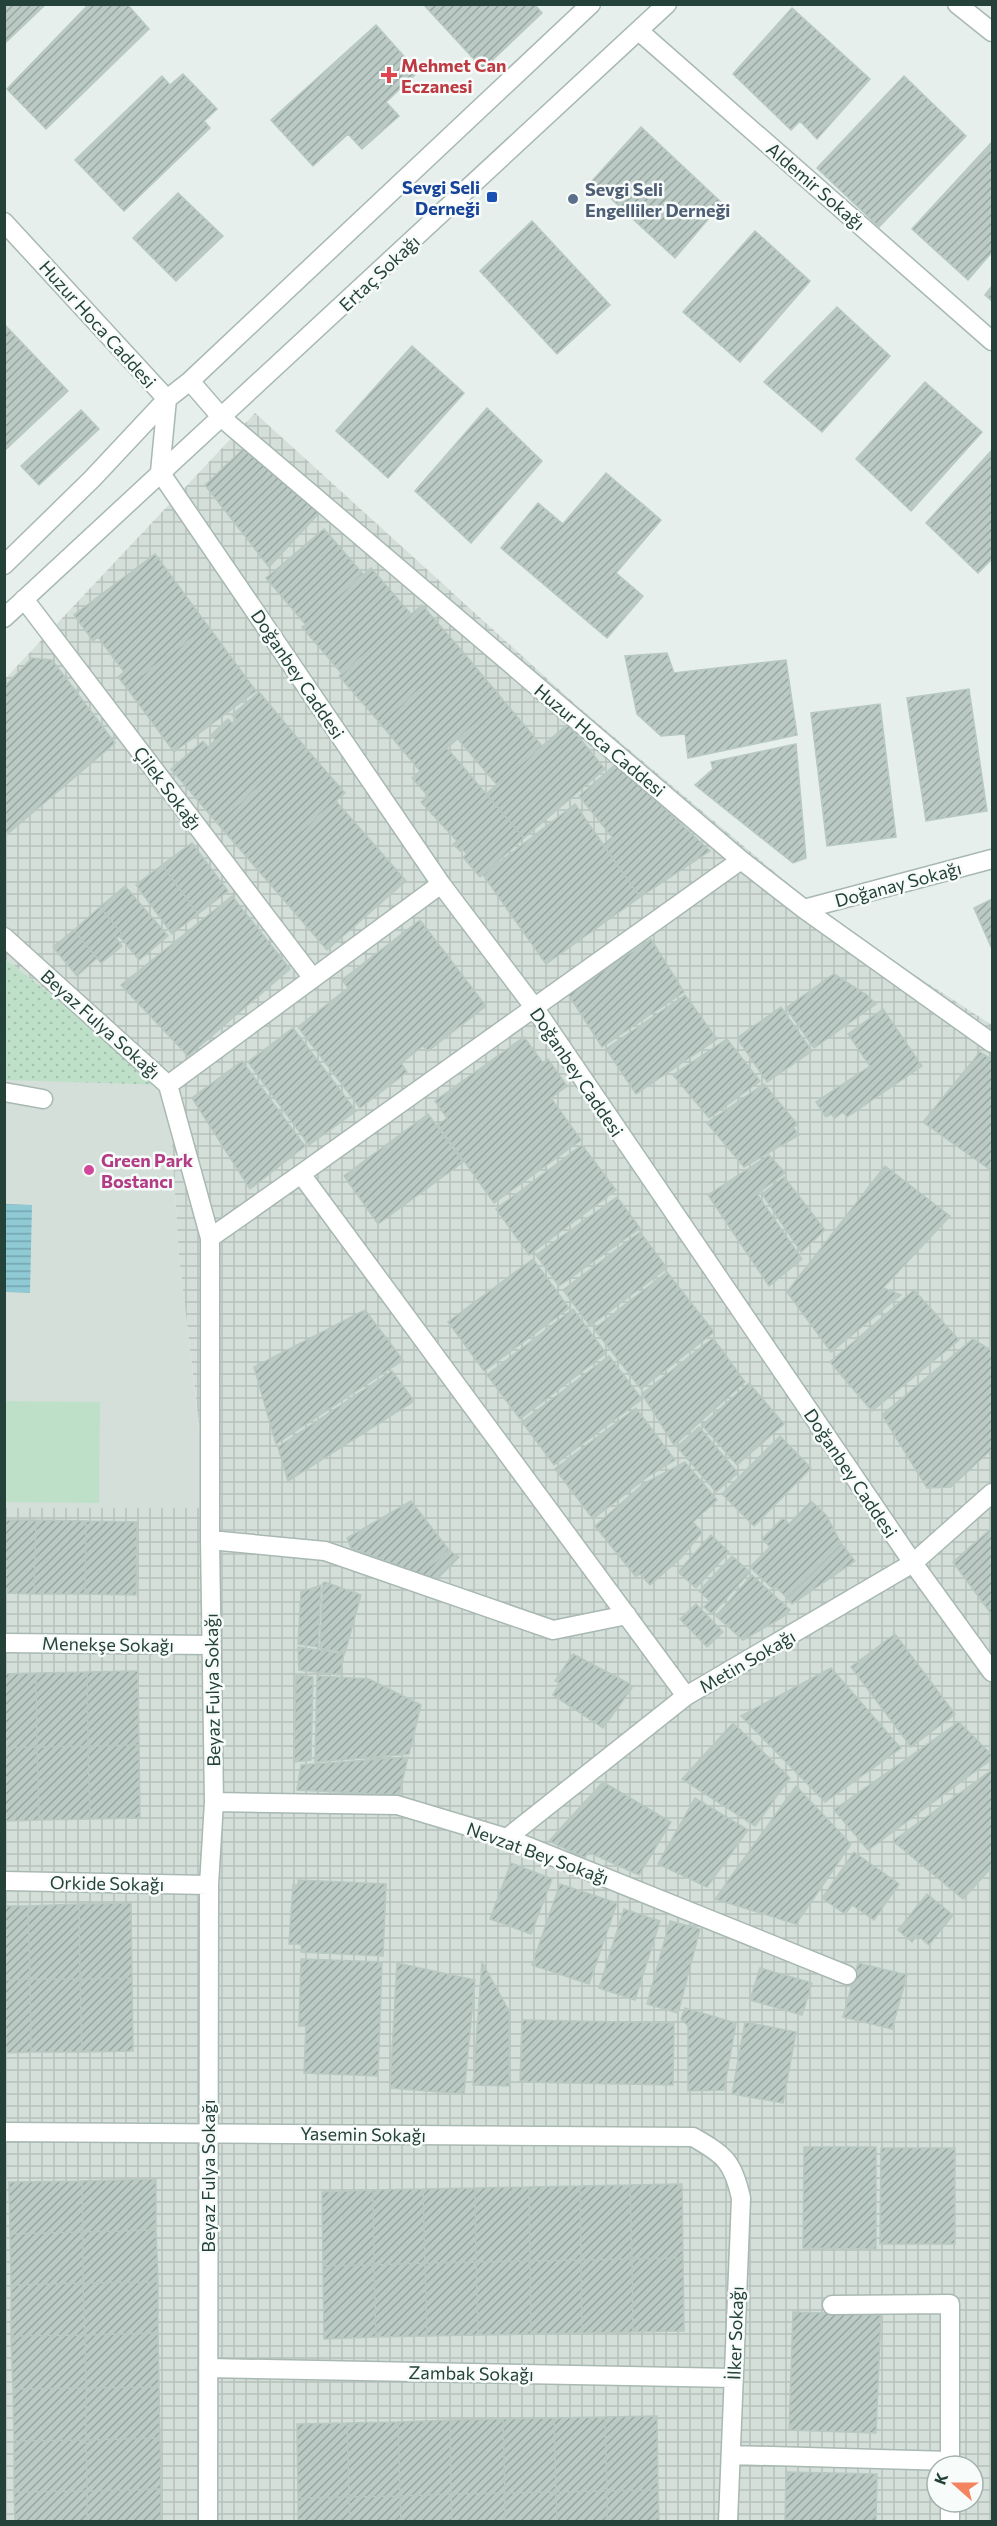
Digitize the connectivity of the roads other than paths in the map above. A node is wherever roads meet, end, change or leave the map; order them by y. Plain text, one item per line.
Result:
1 (667, 4) edge
2 (957, 4) edge
3 (591, 5) edge
4 (640, 32) junction
5 (993, 32) edge
6 (4, 222) edge
7 (993, 341) edge
8 (190, 381) junction
9 (166, 399) junction
10 (222, 418) junction
11 (160, 472) junction
12 (4, 565) edge
13 (24, 599) junction
14 (4, 618) edge
15 (993, 859) edge
16 (741, 860) junction
17 (441, 884) junction
18 (804, 909) junction
19 (4, 937) edge
20 (312, 977) junction
21 (534, 1007) junction
22 (993, 1042) edge
23 (168, 1084) junction
24 (4, 1092) edge
25 (43, 1099) dead end
26 (301, 1174) junction
27 (210, 1238) junction
28 (993, 1493) edge
29 (210, 1540) junction
30 (913, 1563) junction
31 (627, 1615) junction
32 (4, 1643) edge
33 (211, 1645) junction
34 (993, 1672) edge
35 (686, 1696) junction
36 (214, 1802) junction
37 (507, 1838) junction
38 (4, 1881) edge
39 (209, 1885) junction
40 (847, 1975) dead end
41 (4, 2132) edge
42 (208, 2133) junction
43 (719, 2152) joint
44 (832, 2305) dead end
45 (208, 2368) junction
46 (734, 2378) junction
47 (950, 2454) edge
48 (731, 2456) junction
49 (925, 2463) edge
50 (208, 2522) edge
51 (728, 2522) edge

1 - 4 street, Ertaç Sokağı
2 - 5 street
3 - 8 street
4 - 7 street, Aldemir Sokağı
4 - 10 street, Ertaç Sokağı
6 - 9 street, Huzur Hoca Caddesi
8 - 9 street
8 - 10 street
9 - 11 street, Huzur Hoca Caddesi
9 - 12 street
10 - 11 street, Ertaç Sokağı
10 - 16 street, Huzur Hoca Caddesi
11 - 13 street, Ertaç Sokağı
11 - 17 street, Doğanbey Caddesi
13 - 14 street, Ertaç Sokağı
13 - 20 street, Çilek Sokağı
15 - 18 street, Doğanay Sokağı
16 - 18 street, Huzur Hoca Caddesi
16 - 21 street
17 - 20 street
17 - 21 street, Doğanbey Caddesi
18 - 22 street, Huzur Hoca Caddesi
19 - 23 street, Beyaz Fulya Sokağı
20 - 23 street
21 - 26 street
21 - 30 street, Doğanbey Caddesi
23 - 27 street, Beyaz Fulya Sokağı
24 - 25 street
26 - 27 street
26 - 31 street
27 - 29 street, Beyaz Fulya Sokağı
28 - 30 street, Metin Sokağı
29 - 31 street
29 - 33 street, Beyaz Fulya Sokağı
30 - 34 street, Doğanbey Caddesi
30 - 35 street, Metin Sokağı
31 - 35 street
32 - 33 street, Menekşe Sokağı
33 - 36 street, Beyaz Fulya Sokağı
35 - 37 street, Metin Sokağı
36 - 37 street, Nevzat Bey Sokağı
36 - 39 street, Beyaz Fulya Sokağı
37 - 40 street, Nevzat Bey Sokağı
38 - 39 street, Orkide Sokağı
39 - 42 street, Beyaz Fulya Sokağı
41 - 42 street, Yasemin Sokağı
42 - 43 street, Yasemin Sokağı
42 - 45 street, Beyaz Fulya Sokağı
43 - 46 street, İlker Sokağı
44 - 47 street
45 - 46 street, Zambak Sokağı
45 - 50 street, Beyaz Fulya Sokağı
46 - 48 street, İlker Sokağı
48 - 49 street
48 - 51 street, İlker Sokağı

